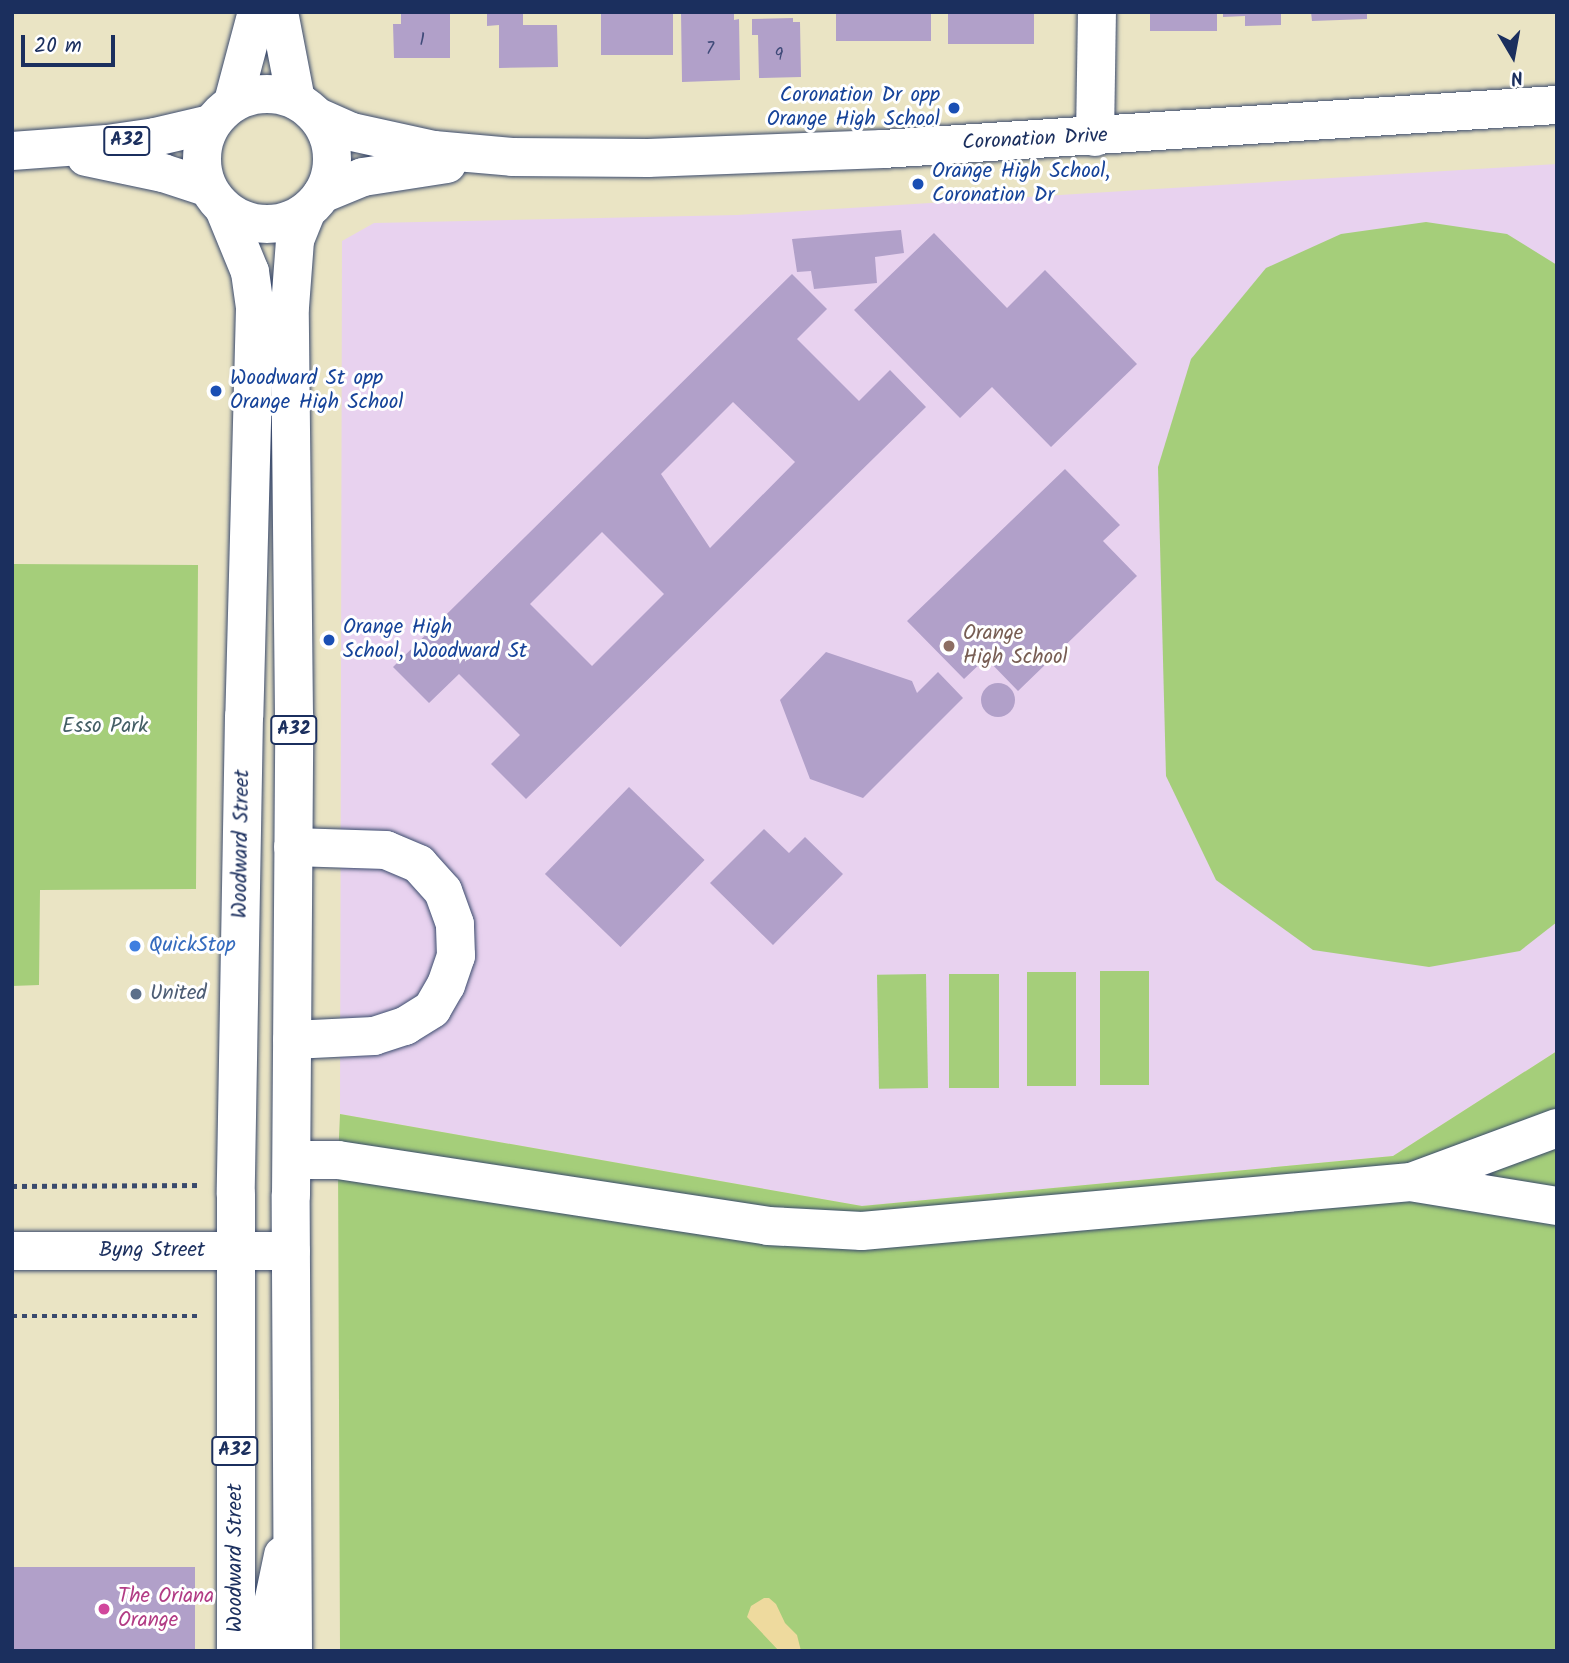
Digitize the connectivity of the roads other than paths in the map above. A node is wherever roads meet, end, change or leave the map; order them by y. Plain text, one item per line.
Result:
1 (257, 12) edge
2 (279, 12) edge
3 (1097, 12) edge
4 (1557, 105) edge
5 (307, 108) junction
6 (222, 113) junction
7 (1095, 137) junction
8 (27, 151) edge
9 (512, 157) junction
10 (216, 199) junction
11 (314, 203) junction
12 (293, 847) junction
13 (292, 1040) junction
14 (1557, 1128) edge
15 (292, 1160) junction
16 (1411, 1182) junction
17 (1557, 1206) edge
18 (12, 1251) edge
19 (235, 1251) junction
20 (291, 1251) junction
21 (291, 1515) junction
22 (236, 1651) edge
23 (263, 1651) edge
24 (293, 1651) edge

1 - 6 main road
2 - 5 main road
3 - 7 main road
4 - 7 main road, Coronation Drive
5 - 6 main road, A32
5 - 9 main road, Coronation Drive
5 - 11 main road, A32
6 - 8 main road, A32
6 - 10 main road, A32
7 - 9 main road, Coronation Drive
8 - 10 main road, A32
9 - 11 main road, Coronation Drive
10 - 11 main road, A32
10 - 19 main road, Woodward Street / A32
11 - 12 main road, A32
12 - 13 main road, A32
12 - 13 main road
13 - 15 main road, A32
14 - 16 main road
15 - 16 main road
15 - 20 main road, A32
16 - 17 main road
18 - 19 main road, Byng Street
19 - 20 main road, Byng Street
19 - 22 main road, Woodward Street / A32
20 - 21 main road, A32
21 - 23 main road
21 - 24 main road, A32

